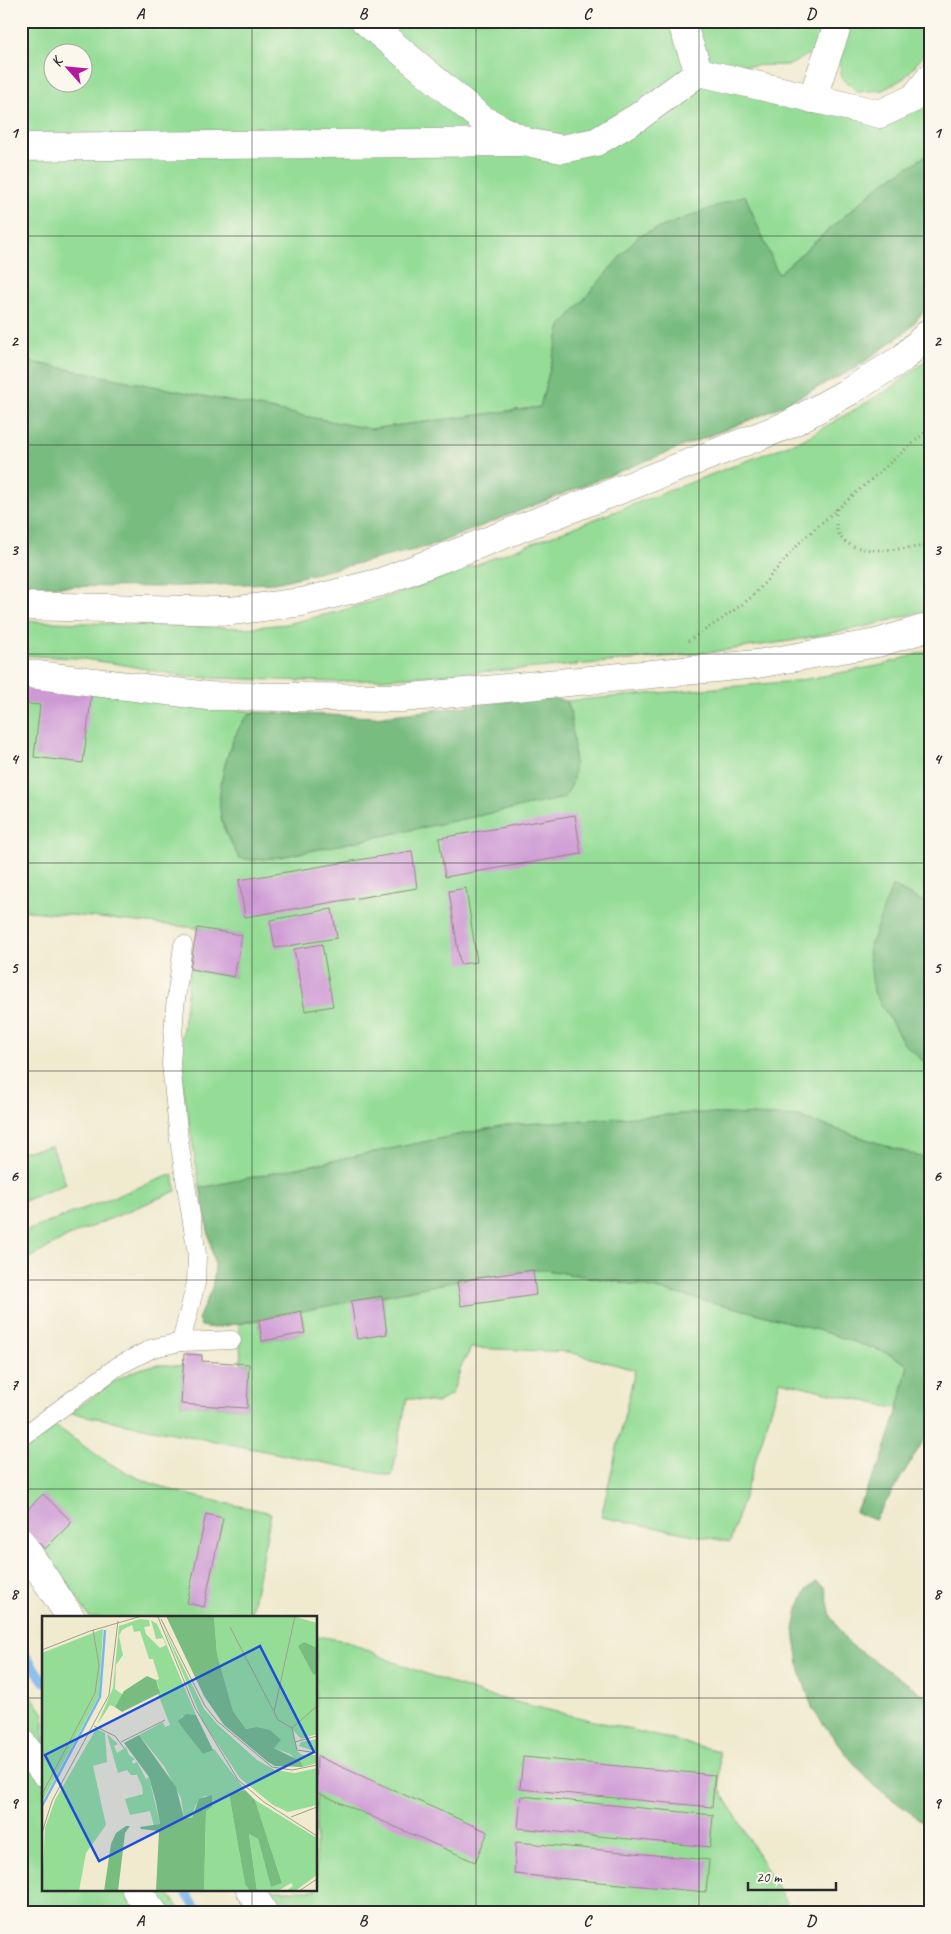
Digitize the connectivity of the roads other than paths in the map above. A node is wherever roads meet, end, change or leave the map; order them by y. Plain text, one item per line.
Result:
1 (365, 21) edge
2 (681, 21) edge
3 (839, 21) edge
4 (699, 72) junction
5 (930, 78) edge
6 (812, 99) junction
7 (526, 142) junction
8 (21, 147) edge
9 (930, 332) edge
10 (21, 606) edge
11 (930, 627) edge
12 (21, 672) edge
13 (183, 945) dead end
14 (232, 1340) dead end
15 (181, 1342) junction
16 (21, 1438) edge
17 (21, 1542) edge
18 (70, 1616) edge
19 (21, 1742) edge
20 (42, 1769) edge
21 (138, 1892) edge
22 (251, 1892) edge
23 (154, 1913) edge
24 (264, 1913) edge

1 - 7 street
2 - 4 street
3 - 6 street
4 - 6 street
4 - 7 street
5 - 6 street
7 - 8 street
9 - 10 street
11 - 12 street
13 - 15 lane
14 - 15 lane
15 - 16 lane
17 - 18 street
19 - 20 street
21 - 23 street
22 - 24 street

